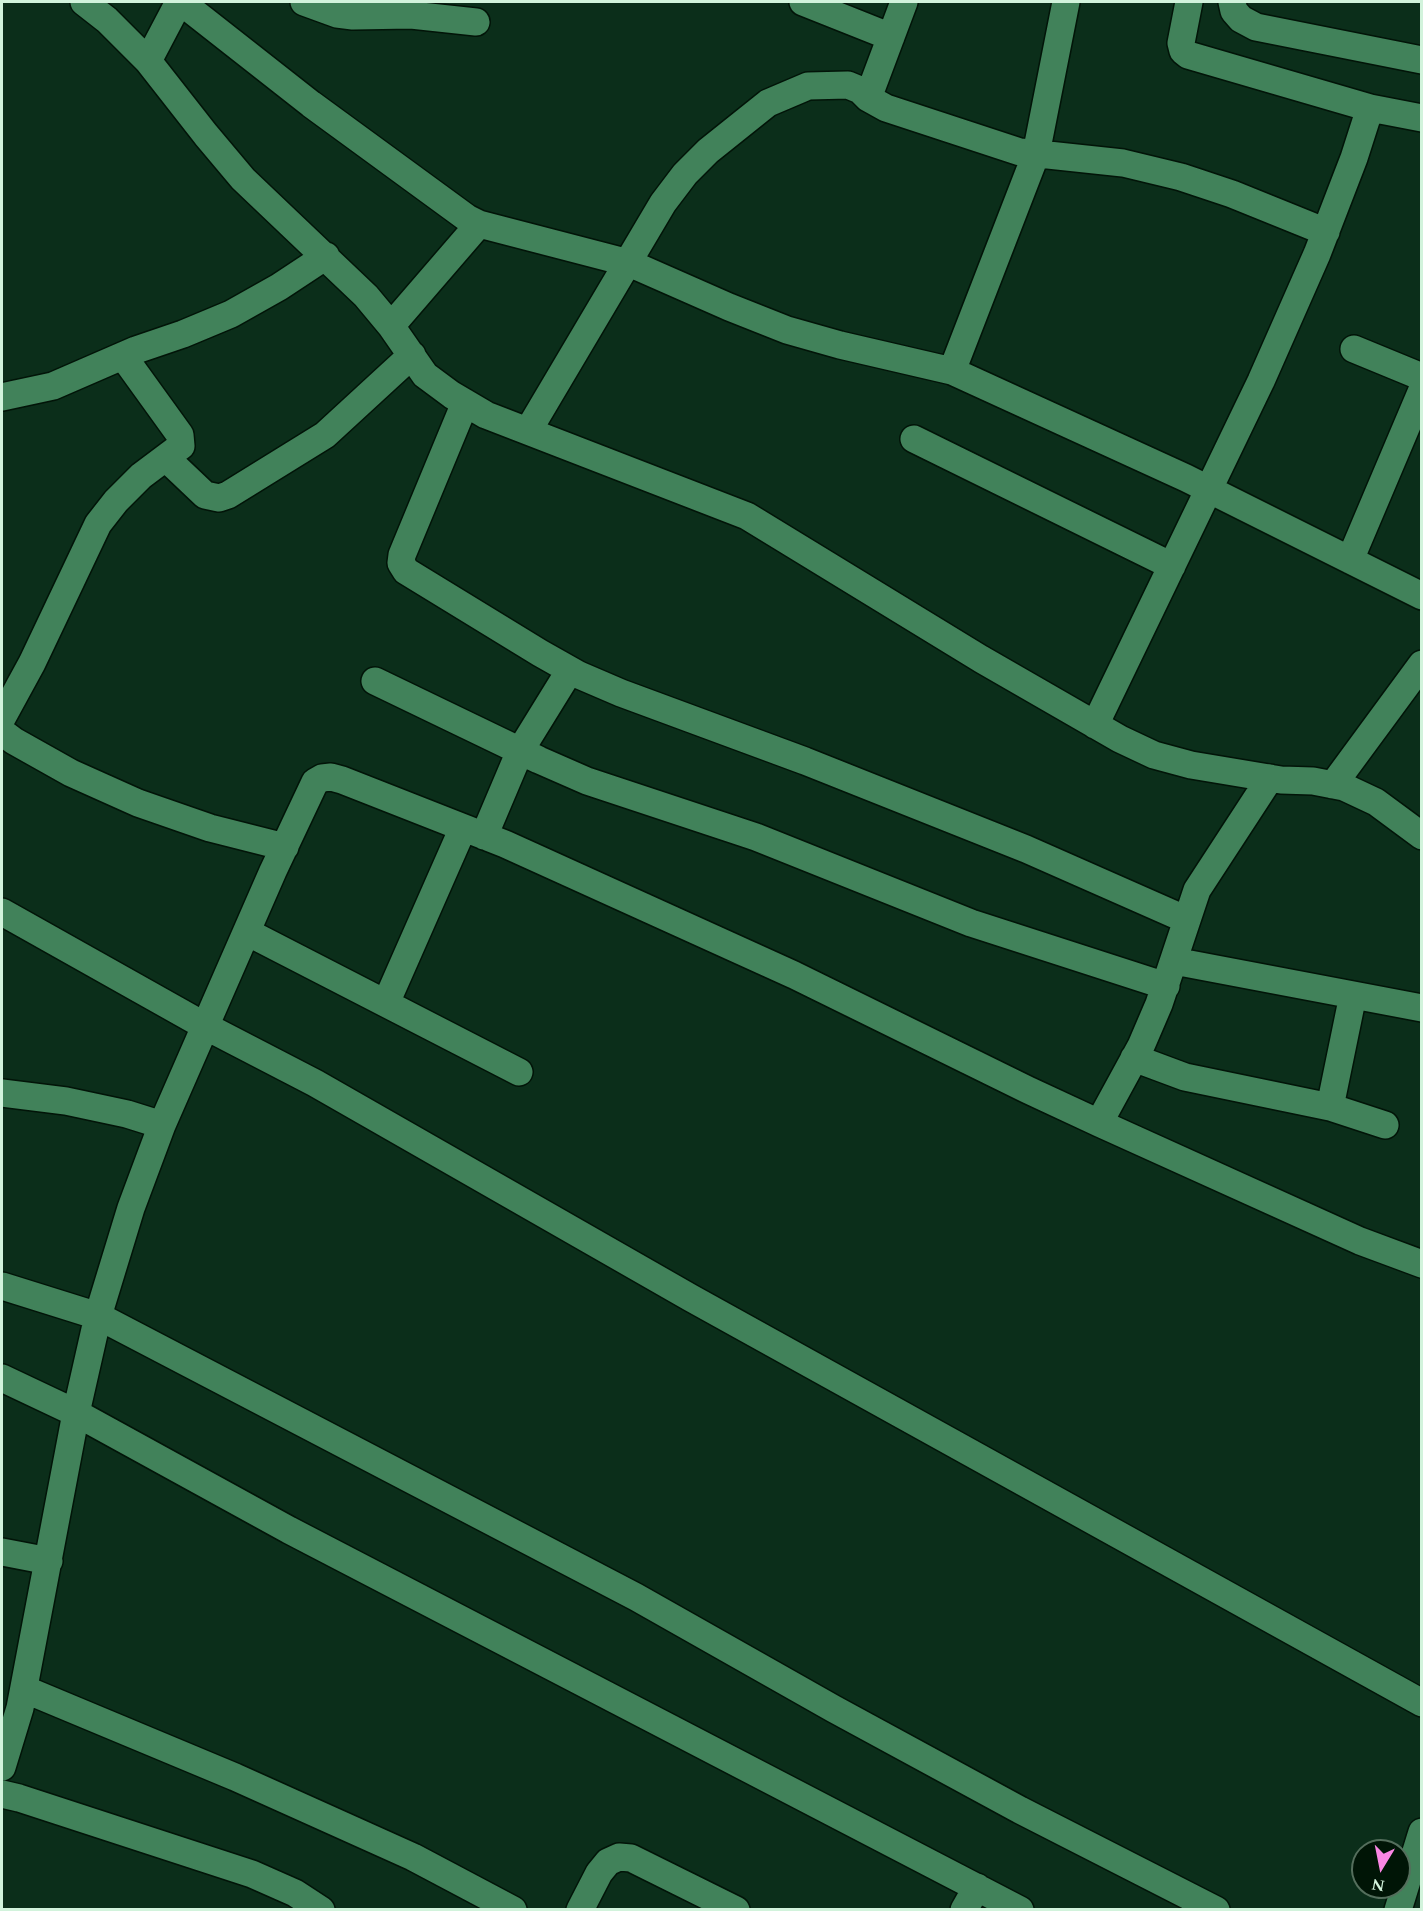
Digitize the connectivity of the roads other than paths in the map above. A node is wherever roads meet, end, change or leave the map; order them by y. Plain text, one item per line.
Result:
1 (84, 2) edge
2 (180, 2) edge
3 (304, 2) edge
4 (803, 2) edge
5 (904, 2) edge
6 (1066, 2) edge
7 (1189, 2) edge
8 (1232, 2) edge
9 (412, 8) edge
10 (476, 21) dead end
11 (891, 37) junction
12 (1422, 60) edge
13 (148, 61) junction
14 (868, 98) junction
15 (1370, 108) junction
16 (1422, 118) edge
17 (1036, 154) junction
18 (479, 224) junction
19 (1326, 232) junction
20 (326, 256) junction
21 (629, 263) junction
22 (391, 326) junction
23 (1354, 349) dead end
24 (123, 356) junction
25 (412, 356) junction
26 (952, 371) junction
27 (1422, 377) edge
28 (1422, 390) edge
29 (2, 397) edge
30 (465, 403) junction
31 (528, 431) junction
32 (914, 439) dead end
33 (166, 458) junction
34 (1209, 490) junction
35 (1350, 560) junction
36 (1172, 566) junction
37 (1422, 596) edge
38 (1422, 664) edge
39 (570, 670) junction
40 (375, 681) dead end
41 (2, 718) edge
42 (1095, 725) junction
43 (2, 732) edge
44 (520, 751) junction
45 (1270, 778) junction
46 (1333, 785) junction
47 (474, 832) junction
48 (1422, 836) edge
49 (285, 847) junction
50 (2, 912) edge
51 (1187, 920) junction
52 (247, 932) junction
53 (1170, 974) junction
54 (1353, 995) junction
55 (386, 1003) junction
56 (1422, 1008) edge
57 (205, 1026) junction
58 (1134, 1058) junction
59 (519, 1071) dead end
60 (2, 1093) edge
61 (1330, 1107) junction
62 (1099, 1123) junction
63 (162, 1125) junction
64 (1385, 1125) dead end
65 (1422, 1264) edge
66 (2, 1286) edge
67 (98, 1316) junction
68 (2, 1378) edge
69 (76, 1413) junction
70 (2, 1551) edge
71 (49, 1562) junction
72 (24, 1689) junction
73 (1422, 1703) edge
74 (2, 1767) edge
75 (2, 1794) edge
76 (1422, 1832) edge
77 (971, 1898) edge
78 (321, 1910) edge
79 (513, 1910) edge
80 (579, 1910) edge
81 (736, 1910) edge
82 (1020, 1910) edge
83 (1216, 1910) edge
84 (1398, 1910) edge

1 - 13 street
2 - 13 street
2 - 18 street
3 - 9 street
4 - 11 street
5 - 11 street
6 - 17 street
7 - 15 street
8 - 12 street
9 - 10 street
11 - 14 street
13 - 20 street
14 - 17 street
14 - 21 street
15 - 16 street
15 - 19 street
17 - 19 street
17 - 26 street
18 - 21 street
18 - 22 street
19 - 34 street
20 - 22 street
20 - 24 street
21 - 26 street
21 - 31 street
22 - 25 street
23 - 27 street
24 - 29 street
24 - 33 street
25 - 30 street
25 - 33 street
26 - 34 street
28 - 35 street
30 - 31 street
30 - 39 street
31 - 42 street
32 - 36 street
33 - 41 street
34 - 35 street
34 - 36 street
35 - 37 street
36 - 42 street
38 - 46 street
39 - 44 street
39 - 51 street
40 - 44 street
42 - 45 street
43 - 49 street
44 - 47 street
44 - 53 street
45 - 46 street
45 - 51 street
46 - 48 street
47 - 49 street
47 - 55 street
47 - 62 street
49 - 52 street
50 - 57 street
51 - 53 street
52 - 55 street
52 - 57 street
53 - 54 street
53 - 58 street
54 - 56 street
54 - 61 street
55 - 59 street
57 - 63 street
57 - 73 street
58 - 61 street
58 - 62 street
60 - 63 street
61 - 64 street
62 - 65 street
63 - 67 street
66 - 67 street
67 - 69 street
67 - 83 street
68 - 69 street
69 - 71 street
69 - 77 street
70 - 71 street
71 - 72 street
72 - 74 street
72 - 79 street
75 - 78 street
76 - 84 street
77 - 82 street
80 - 81 street

